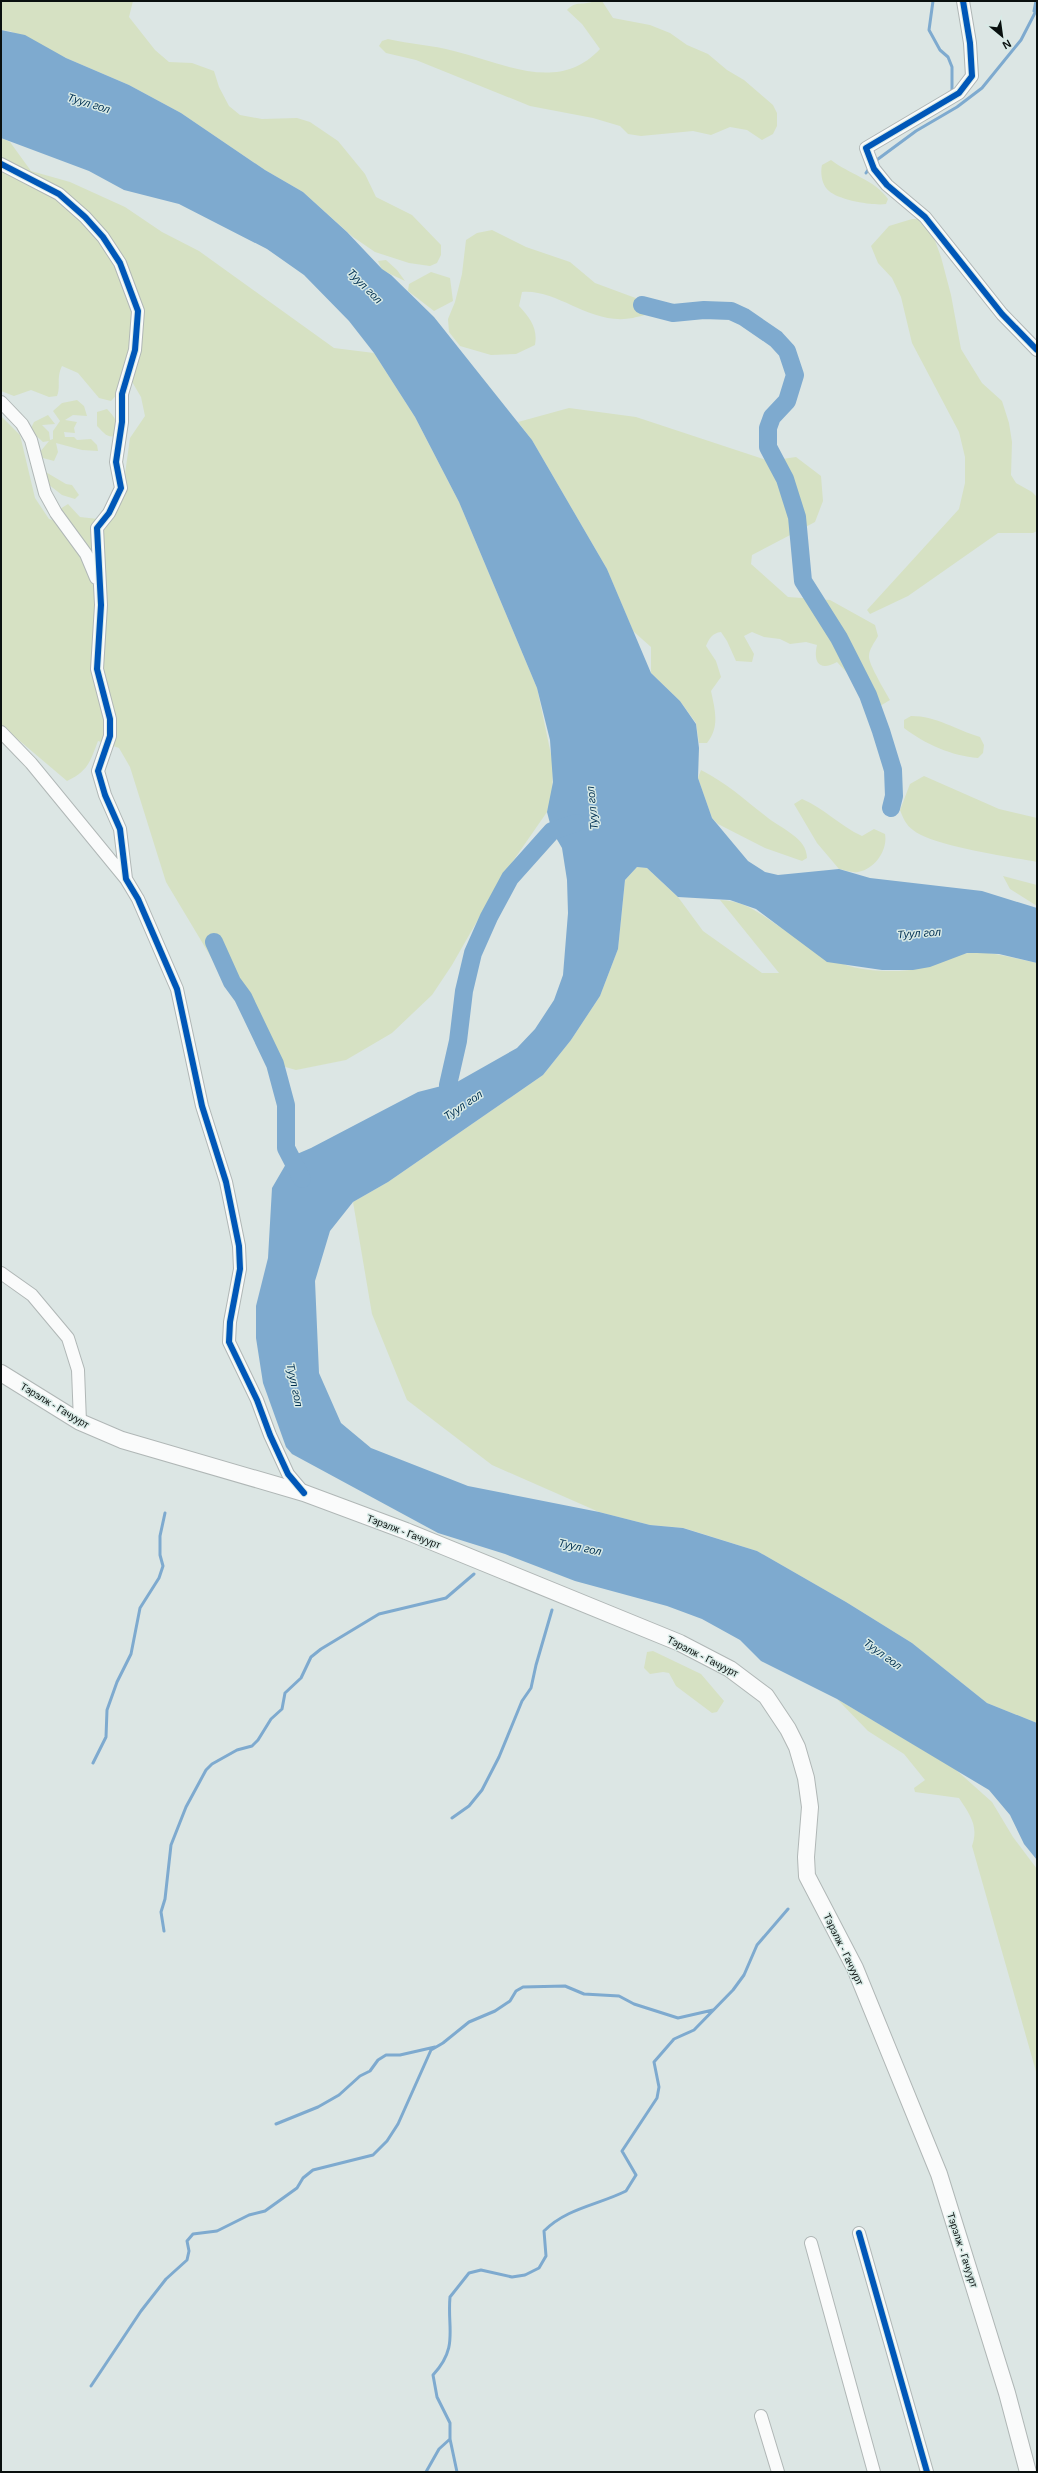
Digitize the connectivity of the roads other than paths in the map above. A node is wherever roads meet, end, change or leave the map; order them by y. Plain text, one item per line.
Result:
1 (963, 1) edge
2 (1, 164) edge
3 (1037, 350) edge
4 (1, 402) edge
5 (99, 584) junction
6 (1, 732) edge
7 (126, 879) junction
8 (1, 1273) edge
9 (1, 1373) edge
10 (80, 1422) junction
11 (304, 1493) junction
12 (859, 2233) dead end
13 (812, 2243) dead end
14 (761, 2416) dead end
15 (778, 2472) edge
16 (874, 2472) edge
17 (927, 2472) edge
18 (1028, 2472) edge

1 - 3 street
2 - 5 street
4 - 5 street
5 - 7 street
6 - 7 street
7 - 11 street
8 - 10 street
9 - 10 main road, Тэрэлж - Гачуурт
10 - 11 main road, Тэрэлж - Гачуурт
11 - 18 main road, Тэрэлж - Гачуурт
12 - 17 street
13 - 16 street
14 - 15 street

